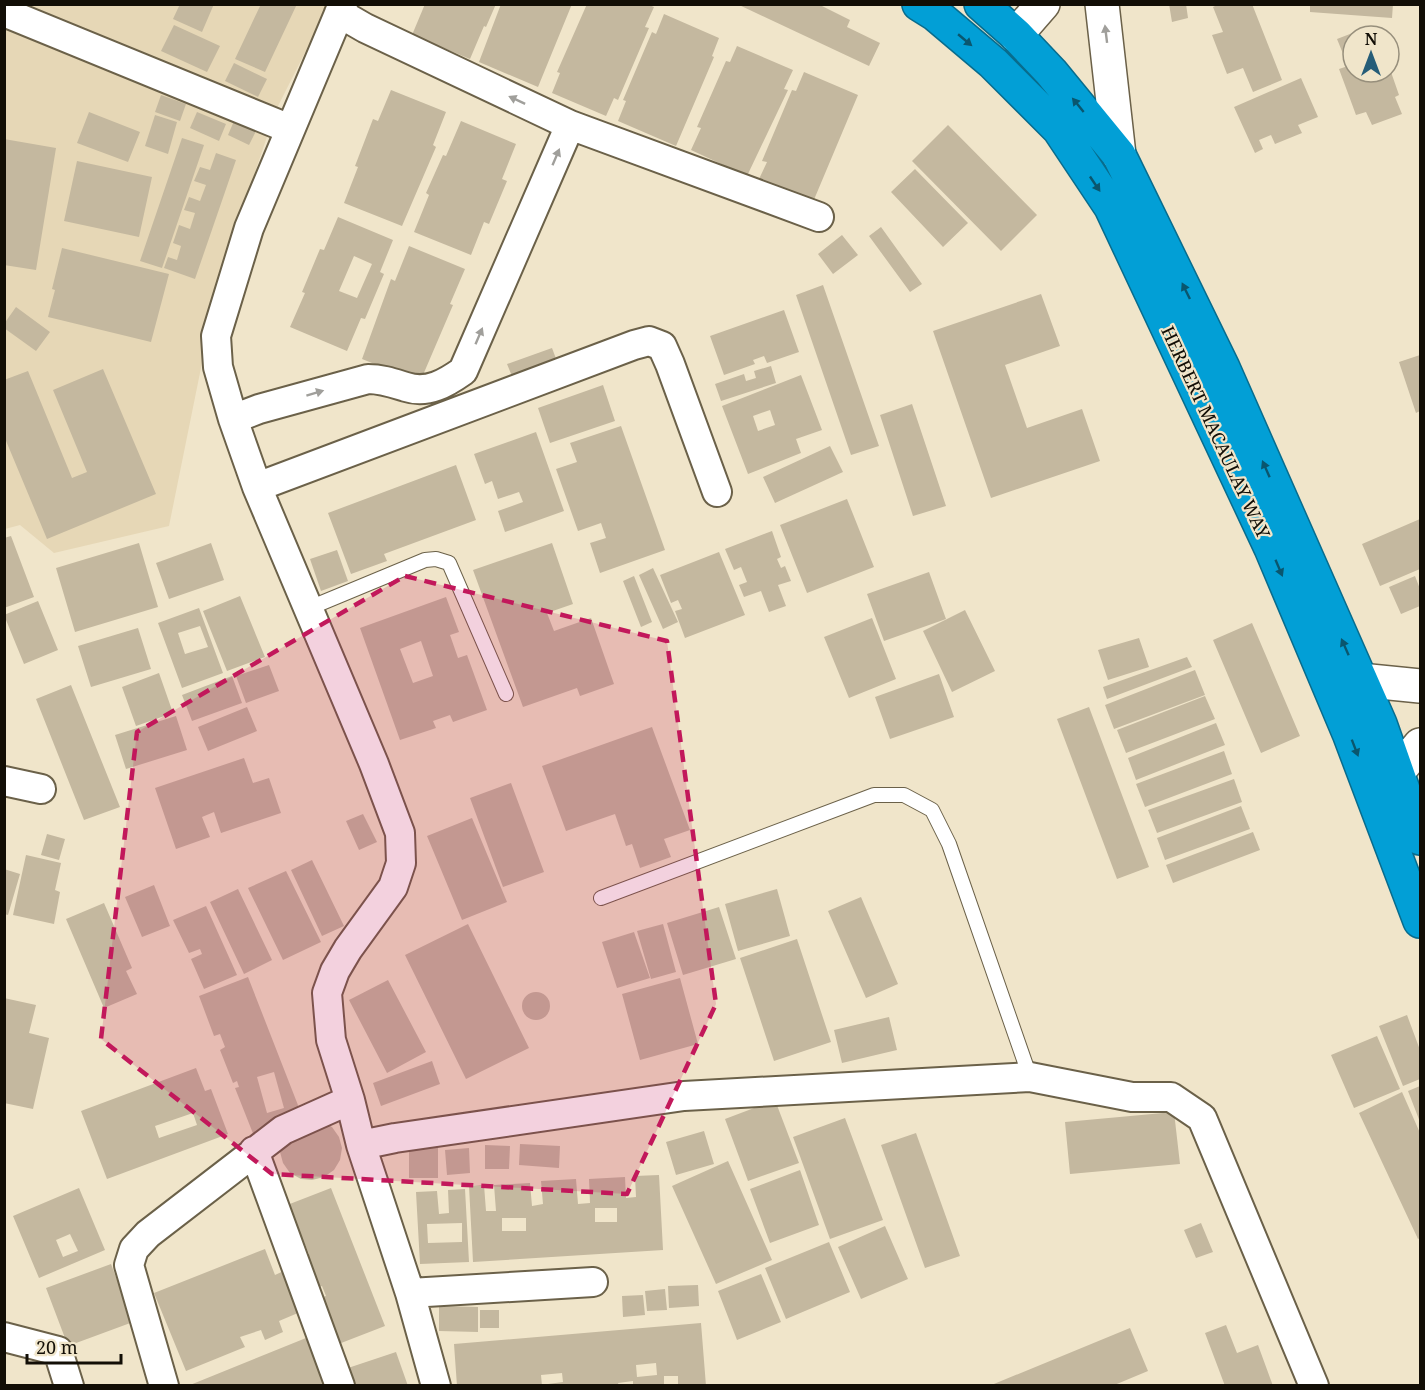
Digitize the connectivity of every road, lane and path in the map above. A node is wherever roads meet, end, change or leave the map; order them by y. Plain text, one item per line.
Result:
1 (919, 4) edge
2 (981, 4) edge
3 (1043, 4) edge
4 (1102, 4) edge
5 (341, 9) edge
6 (4, 12) edge
7 (1016, 35) junction
8 (570, 125) junction
9 (290, 129) junction
10 (1119, 155) junction
11 (819, 217) dead end
12 (233, 419) junction
13 (257, 488) junction
14 (717, 492) dead end
15 (307, 609) junction
16 (1360, 680) junction
17 (1420, 686) edge
18 (506, 694) dead end
19 (1420, 745) edge
20 (1397, 773) junction
21 (4, 781) edge
22 (40, 789) dead end
23 (1420, 838) edge
24 (601, 898) dead end
25 (1420, 921) edge
26 (1030, 1077) junction
27 (350, 1100) junction
28 (361, 1145) junction
29 (254, 1151) junction
30 (593, 1282) dead end
31 (410, 1293) junction
32 (4, 1337) edge
33 (69, 1386) edge
34 (164, 1386) edge
35 (340, 1386) edge
36 (436, 1386) edge
37 (1314, 1386) edge

1 -> 25 highway, HERBERT MACAULAY WAY
2 - 7 highway, HERBERT MACAULAY WAY
3 - 7 street
10 -> 4 street
8 -> 5 street
5 - 9 street
6 - 9 street
10 -> 7 highway, HERBERT MACAULAY WAY
8 - 11 street
12 -> 8 street
9 - 12 street
16 -> 10 highway, HERBERT MACAULAY WAY
12 - 13 street
13 - 14 street
13 - 15 street
15 - 18 lane
15 - 27 street
16 - 17 street
16 - 20 highway, HERBERT MACAULAY WAY
19 - 20 street
20 - 23 highway, HERBERT MACAULAY WAY
21 - 22 street
24 - 26 lane
26 - 28 street
26 - 37 street
27 - 28 street
27 - 29 street
28 - 31 street
29 - 34 street
29 - 35 street
30 - 31 street
31 - 36 street
32 - 33 street

